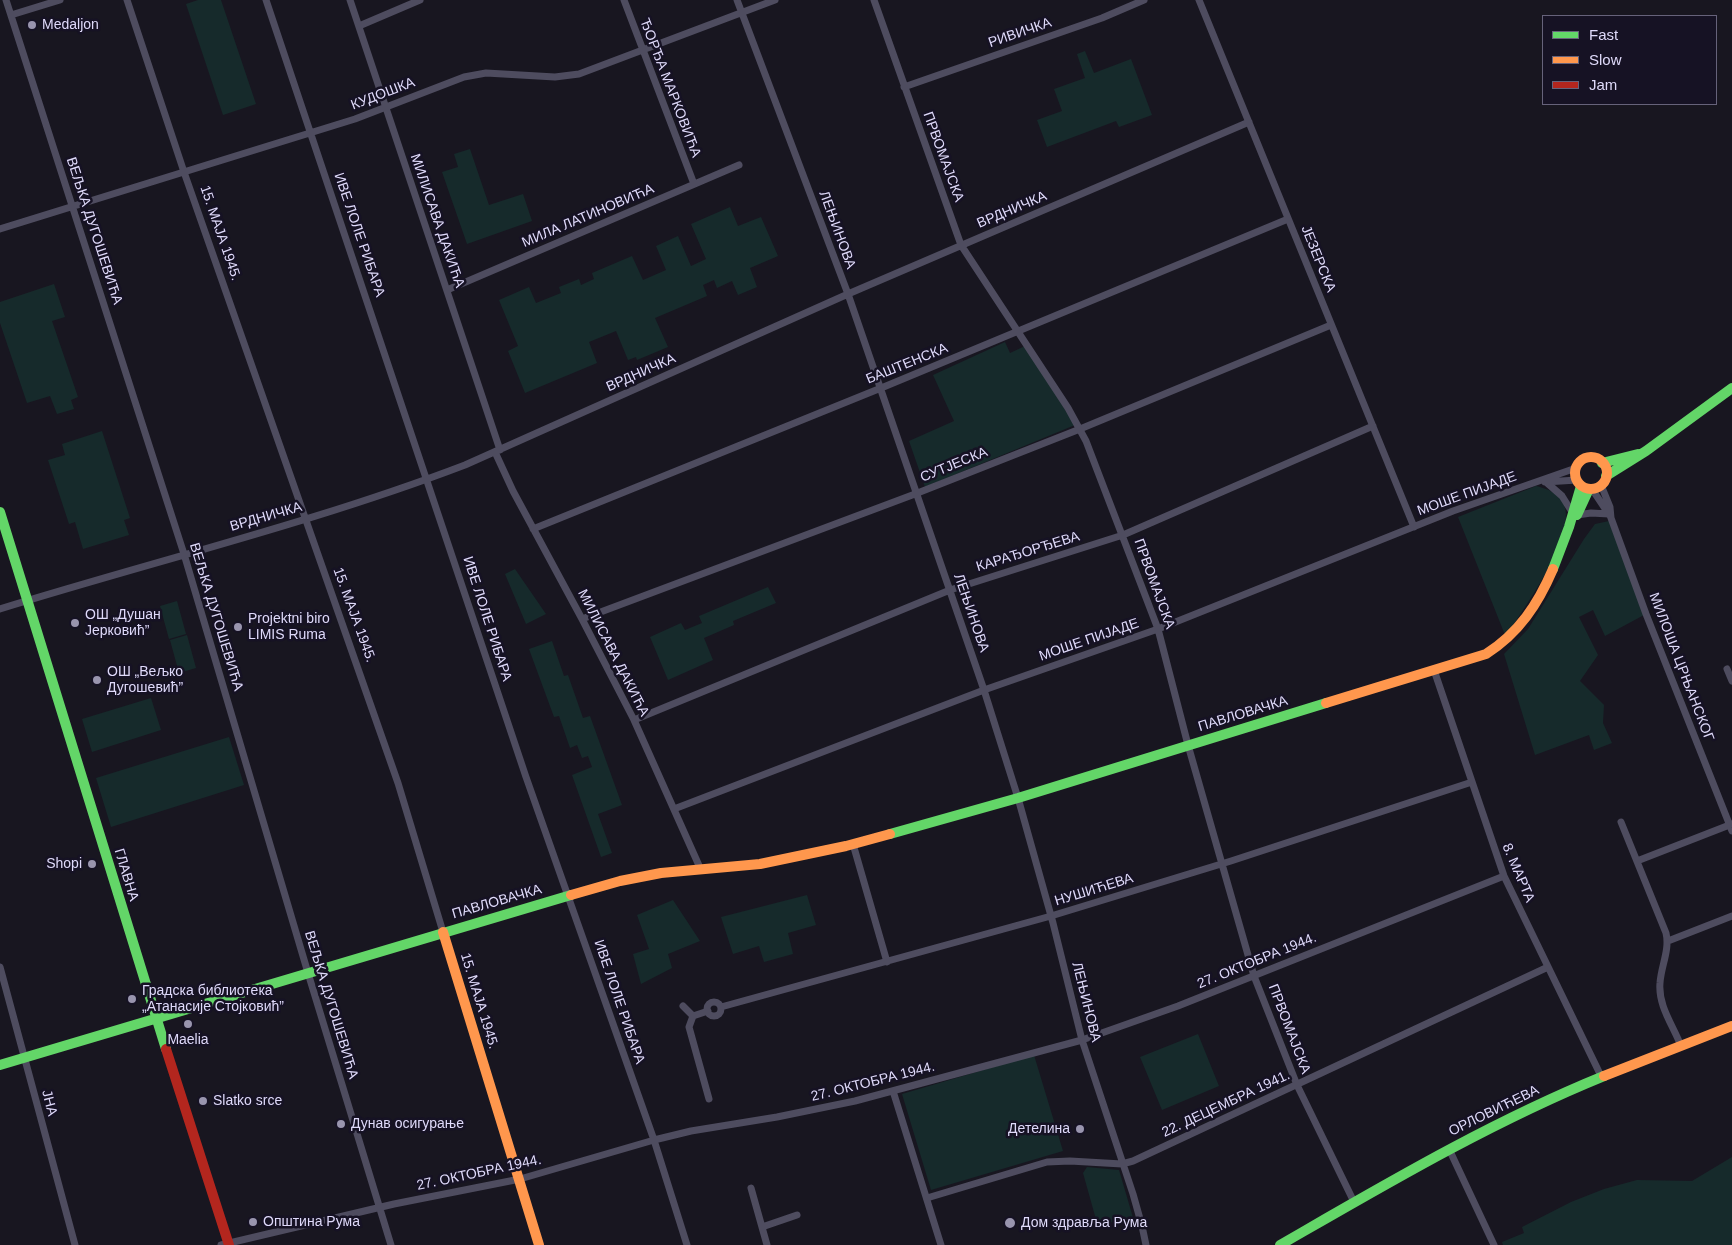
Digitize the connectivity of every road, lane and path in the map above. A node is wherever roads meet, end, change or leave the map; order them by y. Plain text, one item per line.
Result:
1 (6, 0) edge
2 (60, 0) edge
3 (127, 0) edge
4 (266, 0) edge
5 (350, 0) edge
6 (420, 0) edge
7 (624, 0) edge
8 (738, 0) edge
9 (775, 0) edge
10 (874, 0) edge
11 (1144, 0) edge
12 (1199, 0) edge
13 (742, 13) junction
14 (11, 15) junction
15 (359, 26) junction
16 (642, 50) junction
17 (904, 87) junction
18 (385, 108) junction
19 (1249, 122) junction
20 (310, 132) junction
21 (739, 165) dead end
22 (184, 172) junction
23 (694, 184) junction
24 (72, 206) junction
25 (1288, 219) junction
26 (0, 229) edge
27 (961, 245) junction
28 (447, 290) junction
29 (848, 294) junction
30 (1331, 325) junction
31 (1019, 331) junction
32 (1732, 388) edge
33 (879, 389) junction
34 (1373, 426) junction
35 (1080, 429) junction
36 (498, 451) junction
37 (1639, 454) junction
38 (1602, 463) junction
39 (1576, 468) junction
40 (427, 479) junction
41 (1543, 482) junction
42 (1591, 484) junction
43 (915, 494) junction
44 (0, 512) edge
45 (1573, 516) junction
46 (1610, 516) junction
47 (304, 519) junction
48 (1414, 527) junction
49 (533, 529) junction
50 (1123, 535) junction
51 (184, 554) junction
52 (950, 590) junction
53 (27, 600) junction
54 (0, 609) edge
55 (582, 619) junction
56 (1158, 629) junction
57 (1728, 669) dead end
58 (1434, 670) junction
59 (1732, 681) edge
60 (984, 690) junction
61 (634, 720) junction
62 (1188, 745) junction
63 (1472, 782) junction
64 (1018, 798) junction
65 (674, 809) junction
66 (1621, 822) dead end
67 (1731, 827) edge
68 (853, 844) junction
69 (1637, 861) junction
70 (1222, 863) junction
71 (701, 870) junction
72 (1504, 876) junction
73 (568, 896) junction
74 (1051, 916) junction
75 (1732, 916) edge
76 (443, 932) junction
77 (1668, 941) junction
78 (887, 962) junction
79 (0, 967) edge
80 (1548, 967) junction
81 (308, 973) junction
82 (1254, 976) junction
83 (683, 1006) dead end
84 (692, 1016) junction
85 (156, 1018) junction
86 (1732, 1026) edge
87 (1082, 1040) junction
88 (1681, 1046) junction
89 (25, 1057) junction
90 (0, 1065) edge
91 (1601, 1076) junction
92 (1297, 1085) junction
93 (894, 1091) junction
94 (709, 1099) dead end
95 (654, 1140) junction
96 (1449, 1149) junction
97 (1122, 1164) junction
98 (520, 1179) junction
99 (751, 1188) dead end
100 (926, 1198) junction
101 (1354, 1202) junction
102 (380, 1207) junction
103 (797, 1215) dead end
104 (762, 1227) junction
105 (226, 1244) edge
106 (75, 1245) edge
107 (391, 1245) edge
108 (539, 1245) edge
109 (687, 1245) edge
110 (767, 1245) edge
111 (941, 1245) edge
112 (1146, 1245) edge
113 (1280, 1245) edge
114 (1494, 1245) edge

1 - 14 street, ВЕЉКА ДУГОШЕВИЋА
2 - 14 street
3 - 22 street, 15. МАЈА 1945.
4 - 20 street, ИВЕ ЛОЛЕ РИБАРА
5 - 15 street, МИЛИСАВА ДАКИЋА
6 - 15 street
7 - 16 street, ЂОРЂА МАРКОВИЋА
8 - 13 street, ЛЕЊИНОВА
9 - 13 street, КУДОШКА
10 - 17 street, ПРВОМАЈСКА
11 - 17 street, РИВИЧКА
12 - 19 street, ЈЕЗЕРСКА
13 - 16 street, КУДОШКА
13 - 29 street, ЛЕЊИНОВА
14 - 24 street, ВЕЉКА ДУГОШЕВИЋА
15 - 18 street, МИЛИСАВА ДАКИЋА
16 - 18 street, КУДОШКА
16 - 23 street, ЂОРЂА МАРКОВИЋА
17 - 27 street, ПРВОМАЈСКА
18 - 20 street, КУДОШКА
18 - 28 street, МИЛИСАВА ДАКИЋА
19 - 25 street, ЈЕЗЕРСКА
19 - 27 street, ВРДНИЧКА
20 - 22 street, КУДОШКА
20 - 40 street, ИВЕ ЛОЛЕ РИБАРА
21 - 23 street, МИЛА ЛАТИНОВИЋА
22 - 24 street, КУДОШКА
22 - 47 street, 15. МАЈА 1945.
23 - 28 street, МИЛА ЛАТИНОВИЋА
24 - 26 street, КУДОШКА
24 - 51 street, ВЕЉКА ДУГОШЕВИЋА
25 - 30 street, ЈЕЗЕРСКА
25 - 31 street, БАШТЕНСКА
27 - 29 street, ВРДНИЧКА
27 - 31 street, ПРВОМАЈСКА
28 - 36 street, МИЛИСАВА ДАКИЋА
29 - 33 street, ЛЕЊИНОВА
29 - 36 street, ВРДНИЧКА
30 - 34 street, ЈЕЗЕРСКА
30 - 35 street, СУТЈЕСКА
31 - 33 street, БАШТЕНСКА
31 - 35 street, ПРВОМАЈСКА
32 - 37 street
33 - 43 street, ЛЕЊИНОВА
33 - 49 street, БАШТЕНСКА
34 - 48 street, ЈЕЗЕРСКА
34 - 50 street, КАРАЂОРЂЕВА
35 - 43 street, СУТЈЕСКА
35 - 50 street, ПРВОМАЈСКА
36 - 40 street, ВРДНИЧКА
36 - 49 street, МИЛИСАВА ДАКИЋА
37 - 38 street
37 - 42 street
38 - 39 street
38 - 42 street
39 - 41 street, МОШЕ ПИЈАДЕ
39 - 42 street, ПАВЛОВАЧКА
40 - 47 street, ВРДНИЧКА
40 - 73 street, ИВЕ ЛОЛЕ РИБАРА
41 - 42 street, МОШЕ ПИЈАДЕ
41 - 45 street
41 - 48 street, МОШЕ ПИЈАДЕ
42 - 45 street, ПАВЛОВАЧКА
42 - 46 street, МИЛОША ЦРЊАНСКОГ
43 - 52 street, ЛЕЊИНОВА
43 - 55 street, СУТЈЕСКА
44 - 53 street, ГЛАВНА
45 - 46 street
45 - 58 street, ПАВЛОВАЧКА
46 - 67 street, МИЛОША ЦРЊАНСКОГ
47 - 51 street, ВРДНИЧКА
47 - 76 street, 15. МАЈА 1945.
48 - 56 street, МОШЕ ПИЈАДЕ
49 - 55 street, МИЛИСАВА ДАКИЋА
50 - 52 street, КАРАЂОРЂЕВА
50 - 56 street, ПРВОМАЈСКА
51 - 53 street, ВРДНИЧКА
51 - 81 street, ВЕЉКА ДУГОШЕВИЋА
52 - 60 street, ЛЕЊИНОВА
52 - 61 street, КАРАЂОРЂЕВА
53 - 54 street, ВРДНИЧКА
53 - 85 street, ГЛАВНА
55 - 61 street, МИЛИСАВА ДАКИЋА
56 - 60 street, МОШЕ ПИЈАДЕ
56 - 62 street, ПРВОМАЈСКА
57 - 59 street
58 - 62 street, ПАВЛОВАЧКА
58 - 63 street, 8. МАРТА
60 - 64 street, ЛЕЊИНОВА
60 - 65 street, МОШЕ ПИЈАДЕ
61 - 65 street, МИЛИСАВА ДАКИЋА
62 - 64 street, ПАВЛОВАЧКА
62 - 70 street, ПРВОМАЈСКА
63 - 70 street, НУШИЋЕВА
63 - 72 street, 8. МАРТА
64 - 68 street, ПАВЛОВАЧКА
64 - 74 street, ЛЕЊИНОВА
65 - 71 street, МИЛИСАВА ДАКИЋА
66 - 69 street
67 - 69 street
68 - 71 street, ПАВЛОВАЧКА
68 - 78 street
69 - 77 street
70 - 74 street, НУШИЋЕВА
70 - 82 street, ПРВОМАЈСКА
71 - 73 street, ПАВЛОВАЧКА
72 - 80 street, 8. МАРТА
72 - 82 street, 27. ОКТОБРА 1944.
73 - 76 street, ПАВЛОВАЧКА
73 - 95 street, ИВЕ ЛОЛЕ РИБАРА
74 - 78 street, НУШИЋЕВА
74 - 87 street, ЛЕЊИНОВА
75 - 77 street
76 - 81 street, ПАВЛОВАЧКА
76 - 98 street, 15. МАЈА 1945.
77 - 88 street
78 - 84 street, НУШИЋЕВА
79 - 89 street, ЈНА
80 - 91 street, 8. МАРТА
80 - 92 street, 22. ДЕЦЕМБРА 1941.
81 - 85 street, ПАВЛОВАЧКА
81 - 102 street, ВЕЉКА ДУГОШЕВИЋА
82 - 87 street, 27. ОКТОБРА 1944.
82 - 92 street, ПРВОМАЈСКА
83 - 84 street
84 - 94 street
85 - 89 street, ПАВЛОВАЧКА
85 - 105 street, ГЛАВНА
86 - 88 street, ОРЛОВИЋЕВА
87 - 93 street, 27. ОКТОБРА 1944.
87 - 97 street, ЛЕЊИНОВА
88 - 91 street, ОРЛОВИЋЕВА
89 - 90 street, ПАВЛОВАЧКА
89 - 106 street, ЈНА
91 - 96 street, ОРЛОВИЋЕВА
92 - 97 street, 22. ДЕЦЕМБРА 1941.
92 - 101 street, ПРВОМАЈСКА
93 - 95 street, 27. ОКТОБРА 1944.
93 - 100 street
95 - 98 street, 27. ОКТОБРА 1944.
95 - 109 street, ИВЕ ЛОЛЕ РИБАРА
96 - 101 street, ОРЛОВИЋЕВА
96 - 114 street
97 - 100 street, 22. ДЕЦЕМБРА 1941.
97 - 112 street, ЛЕЊИНОВА
98 - 102 street, 27. ОКТОБРА 1944.
98 - 108 street, 15. МАЈА 1945.
99 - 104 street
100 - 111 street
101 - 113 street, ОРЛОВИЋЕВА
102 - 105 street, 27. ОКТОБРА 1944.
102 - 107 street, ВЕЉКА ДУГОШЕВИЋА
103 - 104 street
104 - 110 street

